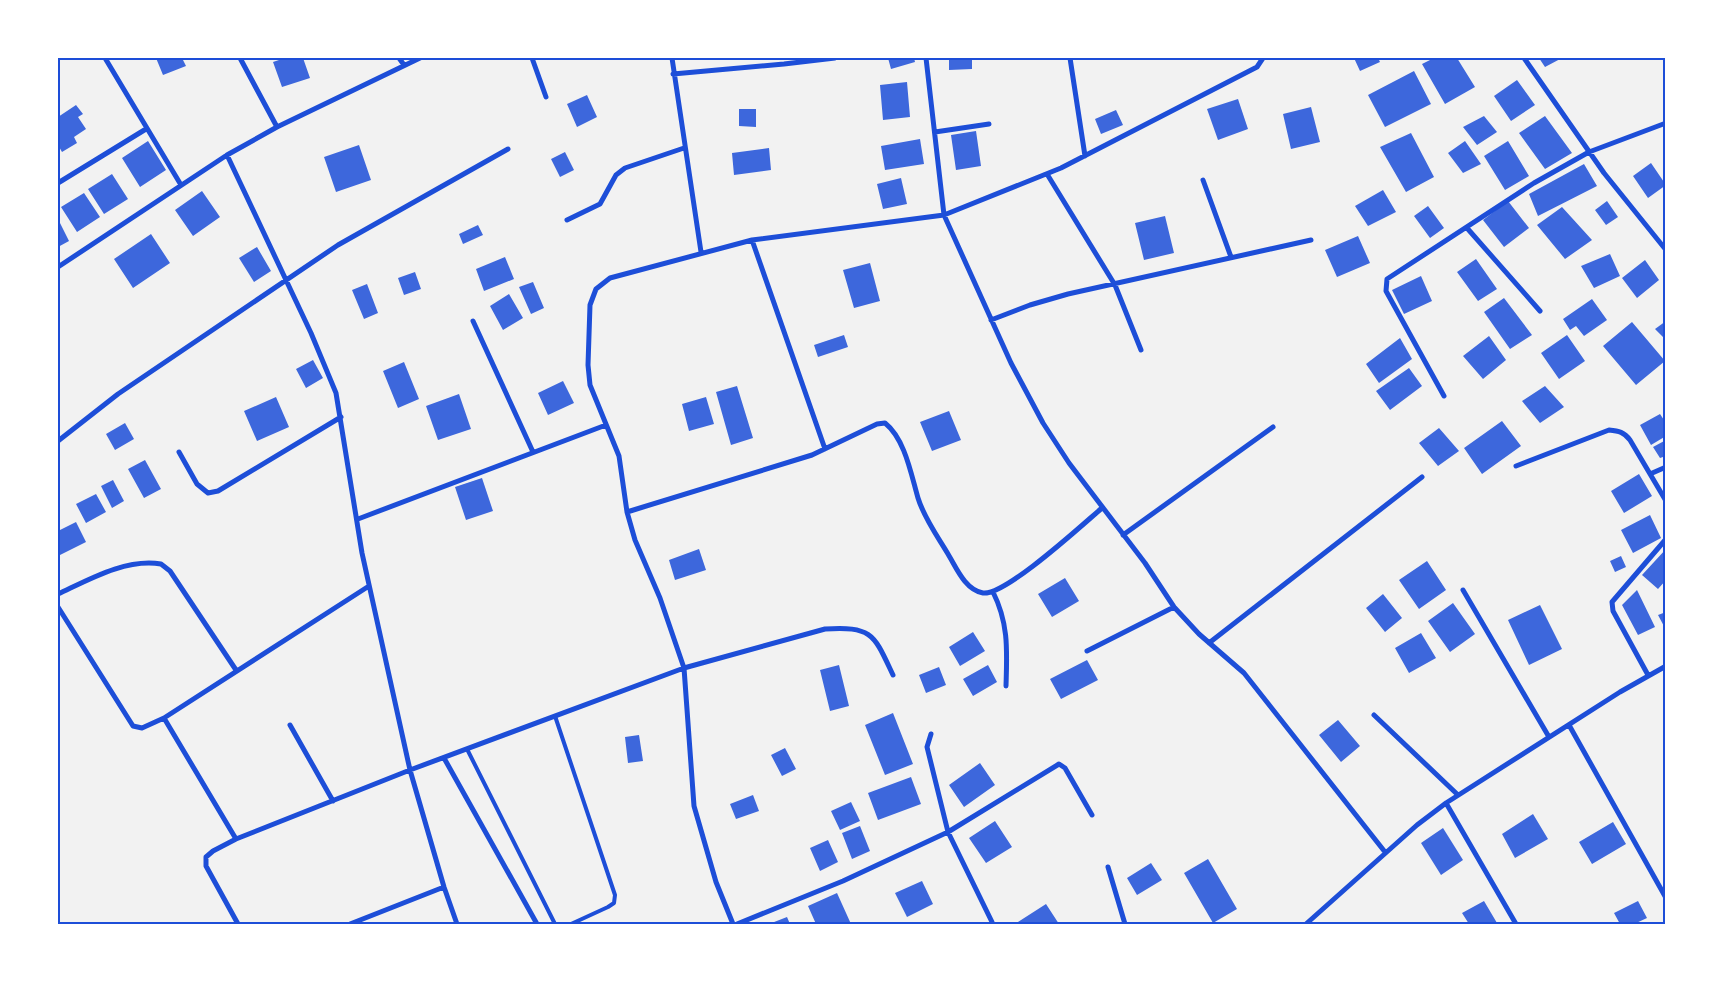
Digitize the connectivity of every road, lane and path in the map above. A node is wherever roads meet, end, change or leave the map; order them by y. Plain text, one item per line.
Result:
1 (105, 58) edge
2 (240, 58) edge
3 (399, 58) edge
4 (420, 58) edge
5 (532, 58) edge
6 (672, 58) edge
7 (835, 58) edge
8 (926, 58) edge
9 (1070, 58) edge
10 (1263, 58) edge
11 (1524, 58) edge
12 (404, 65) junction
13 (673, 74) junction
14 (546, 97) dead end
15 (1666, 122) edge
16 (989, 124) dead end
17 (277, 127) junction
18 (146, 129) junction
19 (934, 132) junction
20 (684, 148) junction
21 (508, 150) dead end
22 (1589, 152) junction
23 (227, 155) junction
24 (1085, 156) junction
25 (1047, 174) junction
26 (1203, 180) dead end
27 (58, 183) edge
28 (181, 185) junction
29 (944, 215) junction
30 (567, 220) dead end
31 (1467, 228) junction
32 (752, 240) junction
33 (1311, 240) dead end
34 (1666, 250) edge
35 (701, 252) junction
36 (1232, 257) junction
37 (58, 267) edge
38 (284, 281) junction
39 (1115, 285) junction
40 (1540, 312) dead end
41 (991, 320) junction
42 (473, 321) dead end
43 (1141, 350) dead end
44 (1444, 396) dead end
45 (341, 418) junction
46 (606, 424) junction
47 (1273, 427) dead end
48 (58, 441) edge
49 (825, 449) junction
50 (179, 452) dead end
51 (533, 452) junction
52 (1516, 466) dead end
53 (1666, 467) edge
54 (1650, 474) junction
55 (1422, 477) dead end
56 (1666, 501) edge
57 (1102, 508) junction
58 (626, 512) junction
59 (358, 519) junction
60 (1122, 535) junction
61 (1666, 539) edge
62 (368, 586) junction
63 (1463, 590) dead end
64 (992, 592) junction
65 (58, 594) edge
66 (58, 607) edge
67 (1174, 607) junction
68 (1210, 643) junction
69 (1087, 651) dead end
70 (1666, 666) edge
71 (684, 668) junction
72 (236, 670) junction
73 (893, 675) dead end
74 (1648, 675) junction
75 (1006, 686) dead end
76 (1374, 715) dead end
77 (555, 716) junction
78 (164, 718) junction
79 (290, 724) dead end
80 (1569, 725) junction
81 (931, 734) dead end
82 (1549, 738) junction
83 (467, 749) junction
84 (444, 758) junction
85 (410, 770) junction
86 (1458, 795) junction
87 (333, 801) junction
88 (1446, 803) junction
89 (1092, 815) dead end
90 (948, 832) junction
91 (236, 839) junction
92 (1386, 852) junction
93 (1108, 867) dead end
94 (444, 887) junction
95 (1666, 898) edge
96 (992, 922) dead end
97 (238, 924) edge
98 (350, 924) edge
99 (457, 924) edge
100 (537, 924) edge
101 (555, 924) edge
102 (571, 924) edge
103 (733, 924) edge
104 (737, 924) edge
105 (1125, 924) edge
106 (1306, 924) edge
107 (1516, 924) edge

1 - 18 street
2 - 17 street
3 - 12 street
4 - 12 street
5 - 14 street
6 - 13 street
7 - 13 street
8 - 19 street
9 - 24 street
10 - 24 street
11 - 22 street
12 - 17 street
13 - 20 street
15 - 22 street
16 - 19 street
17 - 23 street
18 - 27 street
18 - 28 street
19 - 29 street
20 - 30 street
20 - 35 street
21 - 38 street
22 - 31 street
22 - 34 street
23 - 28 street
23 - 38 street
24 - 25 street
25 - 29 street
25 - 39 street
26 - 36 street
28 - 37 street
29 - 32 street
29 - 41 street
31 - 40 street
31 - 44 street
32 - 35 street
32 - 49 street
33 - 36 street
35 - 46 street
36 - 39 street
38 - 45 street
38 - 48 street
39 - 41 street
39 - 43 street
41 - 57 street
42 - 51 street
45 - 50 street
45 - 59 street
46 - 51 street
46 - 58 street
47 - 60 street
49 - 58 street
49 - 64 street
51 - 59 street
52 - 54 street
53 - 54 street
54 - 56 street
55 - 68 street
57 - 60 street
57 - 64 street
58 - 71 street
59 - 62 street
60 - 67 street
61 - 74 street
62 - 72 street
62 - 85 street
63 - 82 street
64 - 75 street
65 - 72 street
66 - 78 street
67 - 68 street
67 - 69 street
68 - 92 street
70 - 74 street
71 - 73 street
71 - 77 street
71 - 103 street
72 - 78 street
74 - 80 street
76 - 86 street
77 - 83 street
77 - 102 lane
78 - 91 street
79 - 87 street
80 - 82 street
80 - 95 street
81 - 90 street
82 - 86 street
83 - 84 street
83 - 101 lane
84 - 85 street
84 - 100 street
85 - 87 street
85 - 94 street
86 - 88 street
87 - 91 street
88 - 92 street
88 - 107 street
89 - 90 street
90 - 96 street
90 - 104 street
91 - 97 street
92 - 106 street
93 - 105 street
94 - 98 street
94 - 99 street

